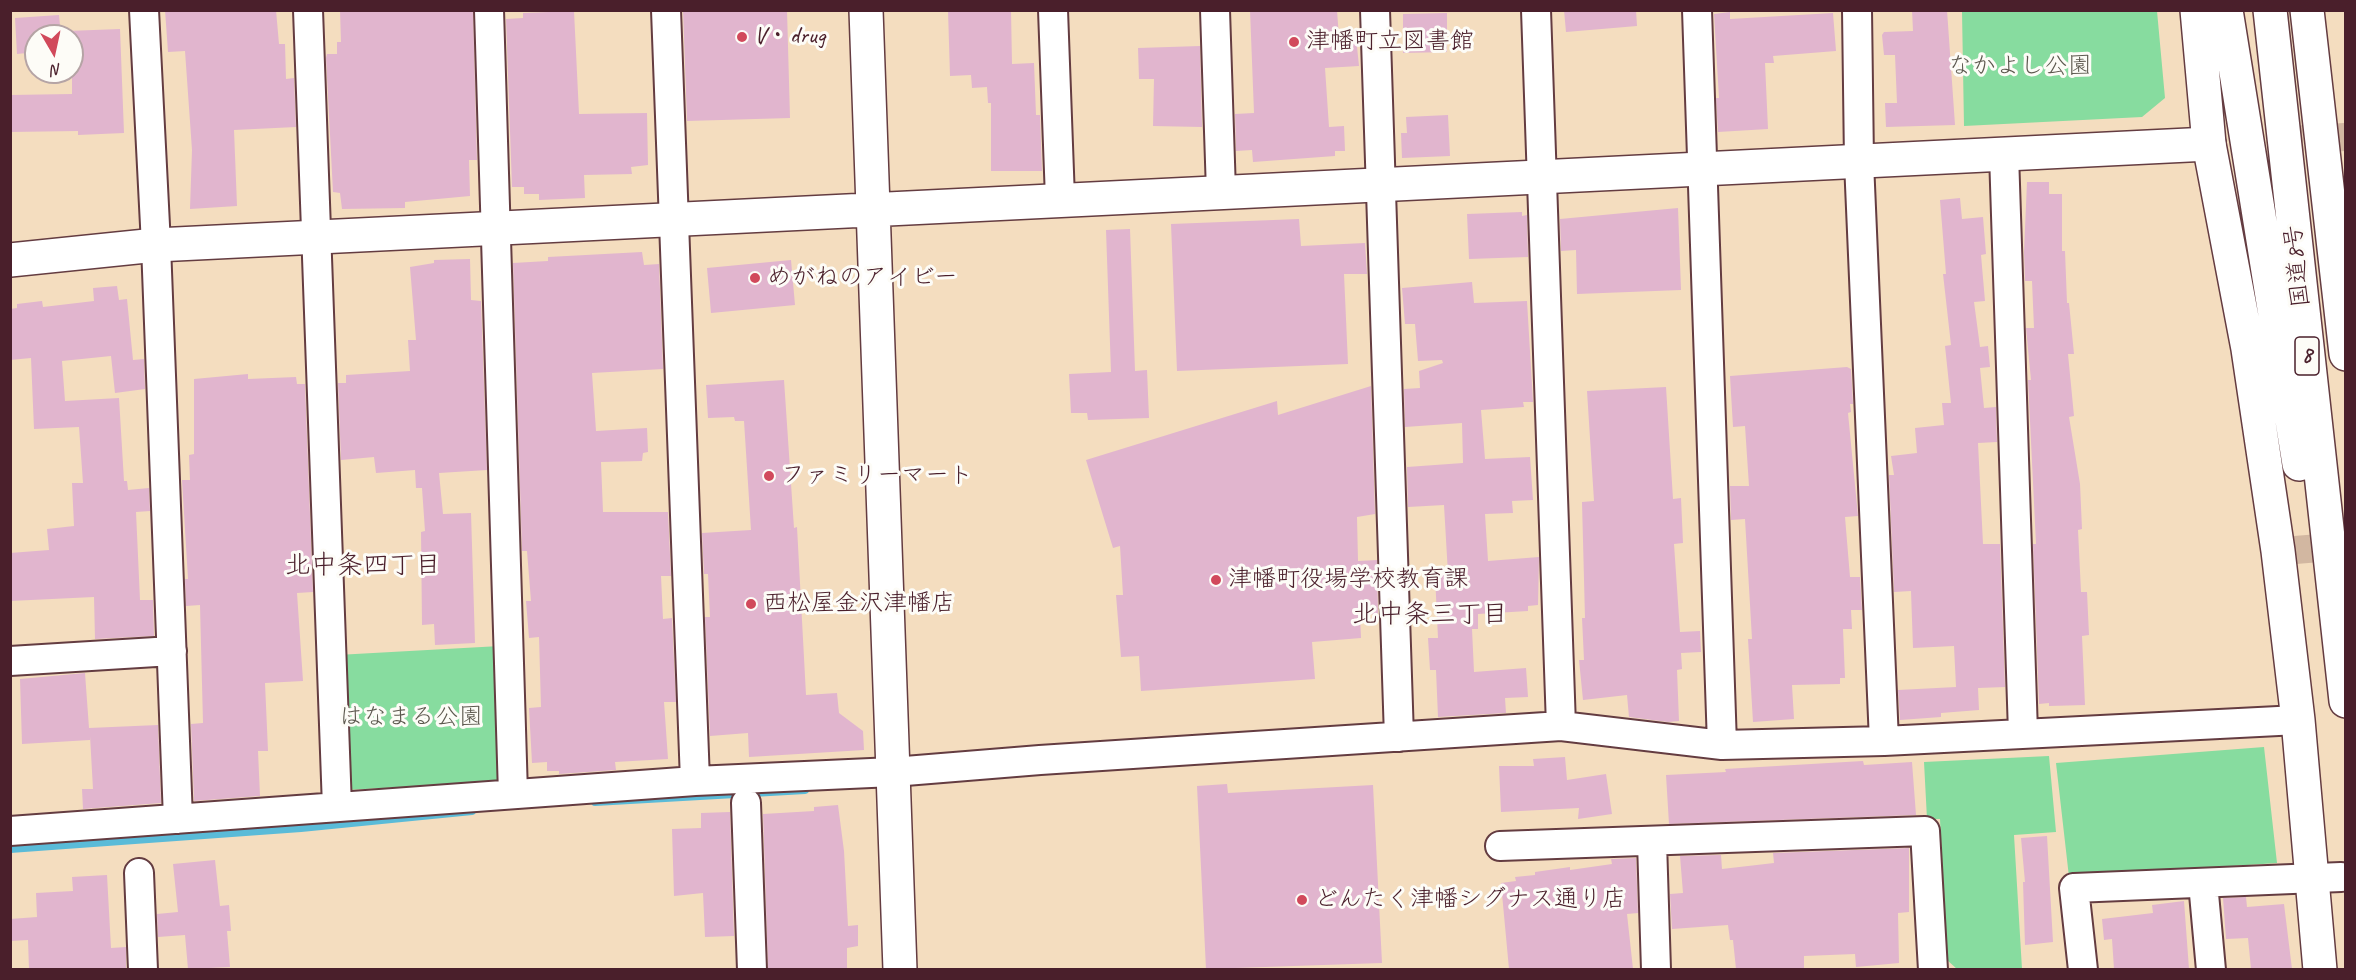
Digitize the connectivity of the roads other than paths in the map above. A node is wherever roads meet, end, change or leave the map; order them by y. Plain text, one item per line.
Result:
1 (144, 10) edge
2 (308, 10) edge
3 (489, 10) edge
4 (666, 10) edge
5 (866, 10) edge
6 (1053, 10) edge
7 (1215, 10) edge
8 (1375, 10) edge
9 (1536, 10) edge
10 (1697, 10) edge
11 (1857, 10) edge
12 (2197, 10) edge
13 (2226, 10) edge
14 (2270, 10) edge
15 (2307, 10) edge
16 (2221, 143) junction
17 (2004, 154) junction
18 (1859, 162) junction
19 (1702, 169) junction
20 (1542, 177) junction
21 (1381, 184) junction
22 (1221, 192) junction
23 (1060, 199) junction
24 (873, 208) junction
25 (673, 219) junction
26 (496, 228) junction
27 (317, 237) junction
28 (156, 245) junction
29 (10, 260) edge
30 (2346, 354) edge
31 (2331, 575) junction
32 (172, 651) junction
33 (10, 661) edge
34 (2346, 701) edge
35 (2298, 720) junction
36 (1561, 726) junction
37 (2023, 733) junction
38 (1399, 737) junction
39 (1884, 741) junction
40 (1722, 745) junction
41 (893, 772) junction
42 (695, 781) junction
43 (513, 794) junction
44 (746, 803) dead end
45 (337, 807) junction
46 (178, 819) junction
47 (10, 831) edge
48 (1652, 842) junction
49 (1500, 846) dead end
50 (139, 873) dead end
51 (2326, 877) junction
52 (2204, 883) junction
53 (143, 969) edge
54 (752, 969) edge
55 (900, 969) edge
56 (1656, 969) edge
57 (1932, 969) edge
58 (2083, 969) edge
59 (2211, 969) edge
60 (2320, 969) edge

1 - 28 street
2 - 27 street
3 - 26 street
4 - 25 street
5 - 24 main road
6 - 23 street
7 - 22 street
8 - 21 street
9 - 20 street
10 - 19 street
11 - 18 street
12 - 16 main road
13 - 31 main road, 8
14 - 31 main road, 国道8号 / 8
15 - 30 main road, 国道8号 / 8
16 - 17 main road
16 - 35 main road
17 - 18 main road
17 - 37 street
18 - 19 main road
18 - 39 street
19 - 20 main road
19 - 40 street
20 - 21 main road
20 - 36 street
21 - 22 main road
21 - 38 street
22 - 23 main road
23 - 24 main road
24 - 25 main road
24 - 41 main road
25 - 26 main road
25 - 42 street
26 - 27 main road
26 - 43 street
27 - 28 main road
27 - 45 street
28 - 29 main road
28 - 32 street
31 - 34 main road, 国道8号 / 8
32 - 33 street
32 - 46 street
35 - 37 street
35 - 51 main road
36 - 38 street
36 - 40 street
37 - 39 street
38 - 41 street
39 - 40 street
41 - 42 street
41 - 55 main road
42 - 43 street
43 - 45 street
44 - 54 street
45 - 46 street
46 - 47 street
48 - 49 street
48 - 56 street
48 - 57 street
50 - 53 street
51 - 52 street
51 - 60 main road
52 - 58 street
52 - 59 street

